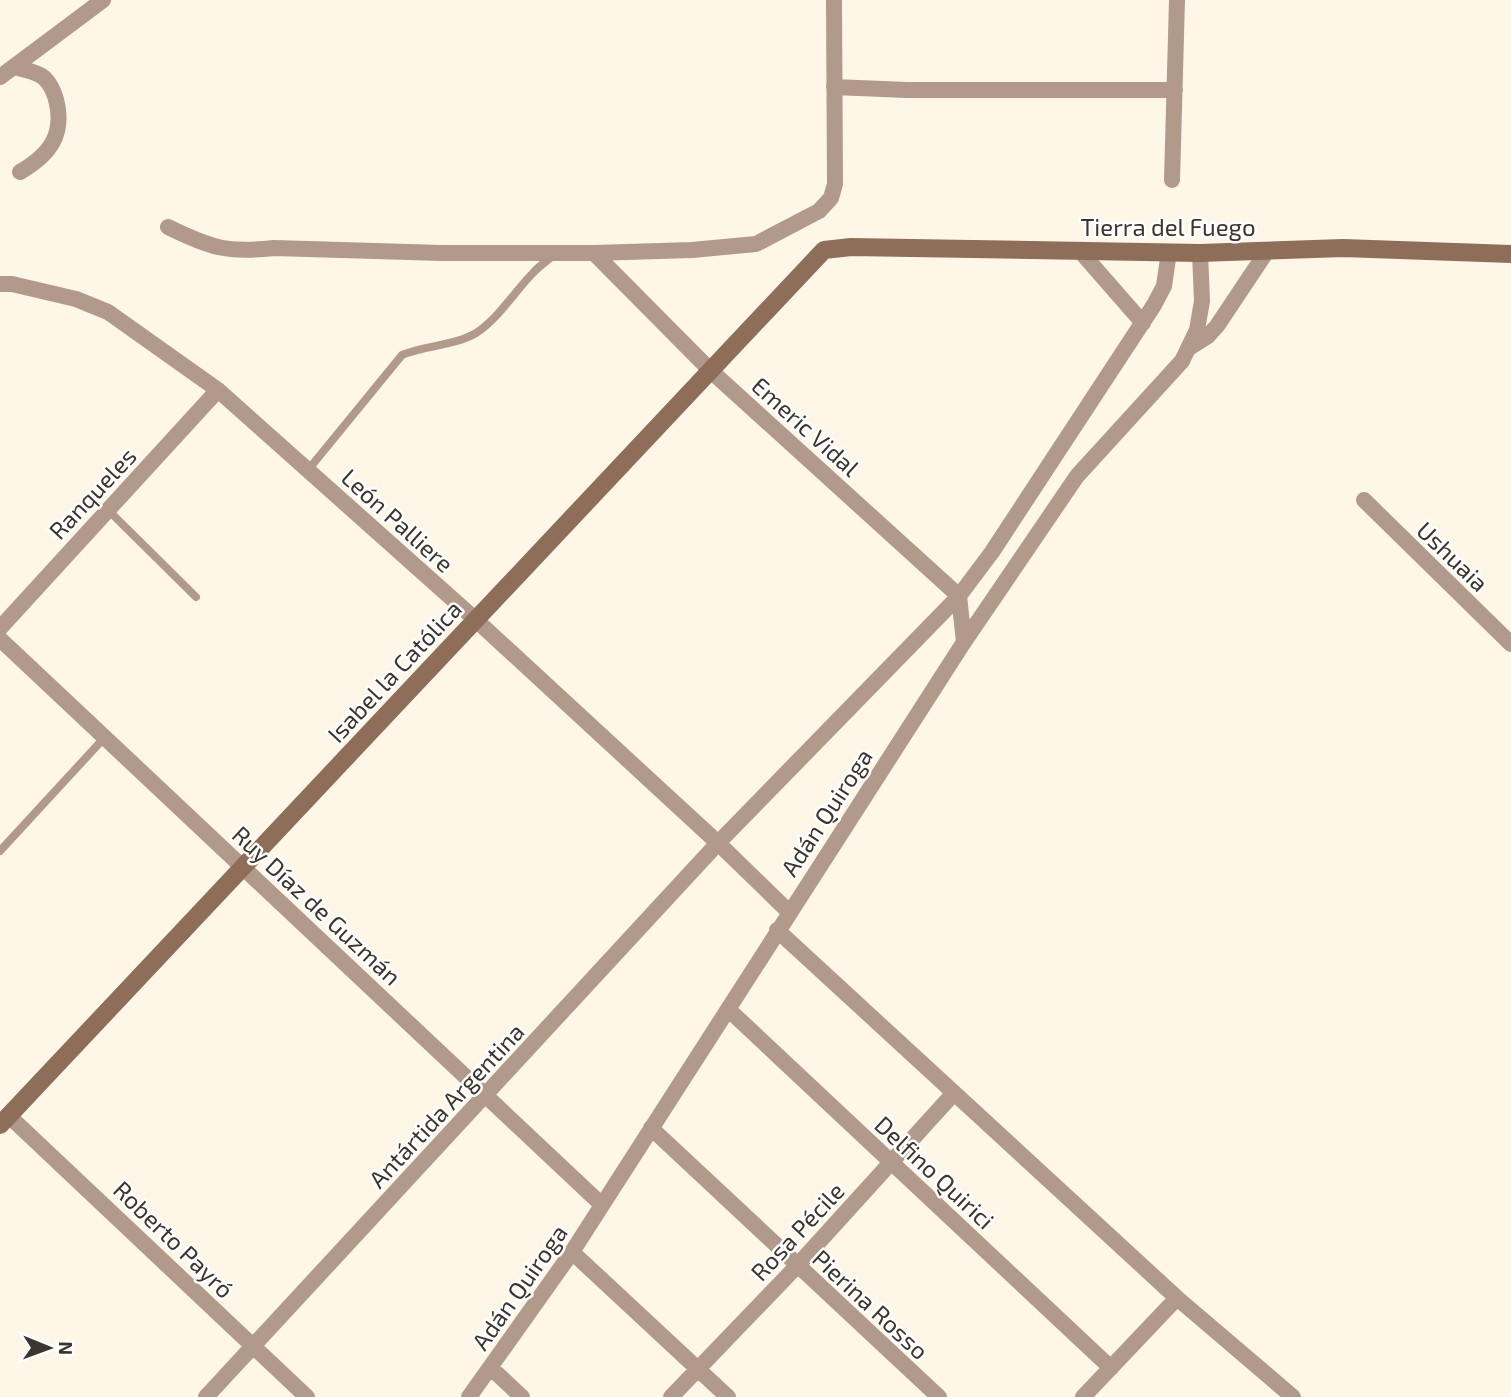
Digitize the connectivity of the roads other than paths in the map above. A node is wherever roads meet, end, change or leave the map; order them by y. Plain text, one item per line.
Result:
1 (103, 0) edge
2 (834, 0) edge
3 (1177, 0) edge
4 (14, 67) junction
5 (0, 77) edge
6 (834, 87) junction
7 (1175, 90) junction
8 (20, 172) dead end
9 (1172, 180) dead end
10 (168, 227) dead end
11 (824, 250) joint
12 (1080, 251) junction
13 (1267, 251) junction
14 (1169, 252) junction
15 (594, 253) junction
16 (1200, 253) junction
17 (556, 254) junction
18 (1511, 254) edge
19 (0, 284) edge
20 (1143, 323) junction
21 (1189, 348) junction
22 (711, 371) junction
23 (218, 390) junction
24 (308, 470) junction
25 (1364, 500) dead end
26 (1021, 506) junction
27 (108, 510) junction
28 (1050, 516) junction
29 (959, 596) junction
30 (196, 597) dead end
31 (476, 620) junction
32 (0, 628) edge
33 (0, 639) edge
34 (964, 642) junction
35 (1511, 644) edge
36 (105, 737) junction
37 (718, 843) junction
38 (0, 851) edge
39 (243, 866) junction
40 (789, 912) junction
41 (777, 930) junction
42 (729, 1010) junction
43 (954, 1093) junction
44 (486, 1095) junction
45 (2, 1113) edge
46 (651, 1128) junction
47 (891, 1162) junction
48 (602, 1205) junction
49 (572, 1252) junction
50 (797, 1266) junction
51 (1177, 1298) junction
52 (253, 1348) junction
53 (491, 1367) junction
54 (698, 1368) junction
55 (1111, 1368) junction
56 (206, 1397) edge
57 (307, 1397) edge
58 (469, 1397) edge
59 (522, 1397) edge
60 (671, 1397) edge
61 (729, 1397) edge
62 (939, 1397) edge
63 (1083, 1397) edge
64 (1293, 1397) edge

1 - 4 street
2 - 6 street
3 - 7 street
4 - 5 street
4 - 8 street
6 - 7 street
6 - 15 street
7 - 9 street
10 - 17 street
11 - 12 main road, Tierra del Fuego
11 - 22 main road, Isabel la Católica
12 - 14 main road, Tierra del Fuego
12 - 20 street
13 - 16 main road, Tierra del Fuego
13 - 18 main road, Tierra del Fuego
13 - 21 street
14 - 16 main road, Tierra del Fuego
14 - 20 street, Adán Quiroga
15 - 17 street
15 - 22 street, Emeric Vidal
16 - 21 street, Adán Quiroga
17 - 24 lane
19 - 23 street, León Palliere
20 - 26 street, Adán Quiroga
21 - 28 street, Adán Quiroga
22 - 29 street, Emeric Vidal
22 - 31 main road, Isabel la Católica
23 - 24 street, León Palliere
23 - 27 street, Ranqueles
24 - 31 street, León Palliere
25 - 35 street, Ushuaia
26 - 28 street
26 - 29 street, Adán Quiroga
27 - 30 lane
27 - 32 street, Ranqueles
28 - 34 street, Adán Quiroga
29 - 34 street
29 - 37 street, Adán Quiroga
31 - 37 street, León Palliere
31 - 39 main road, Isabel la Católica
33 - 36 street, Ruy Díaz de Guzmán
34 - 40 street, Adán Quiroga
36 - 38 lane
36 - 39 street, Ruy Díaz de Guzmán
37 - 40 street, León Palliere
37 - 44 street, Antártida Argentina
39 - 44 street, Ruy Díaz de Guzmán
39 - 45 main road, Isabel la Católica
40 - 41 street, Adán Quiroga
41 - 42 street, Adán Quiroga
41 - 43 street
42 - 46 street, Adán Quiroga
42 - 47 street, Delfino Quirici
43 - 47 street, Rosa Pécile
43 - 51 street
44 - 48 street, Ruy Díaz de Guzmán
44 - 52 street, Antártida Argentina
45 - 52 street, Roberto Payró
46 - 48 street, Adán Quiroga
46 - 50 street, Pierina Rosso
47 - 50 street, Rosa Pécile
47 - 55 street, Delfino Quirici
48 - 49 street, Adán Quiroga
49 - 53 street, Adán Quiroga
49 - 54 street
50 - 54 street, Rosa Pécile
50 - 62 street, Pierina Rosso
51 - 55 street
51 - 64 street
52 - 56 street, Antártida Argentina
52 - 57 street, Roberto Payró
53 - 58 street, Adán Quiroga
53 - 59 street
54 - 60 street, Rosa Pécile
54 - 61 street
55 - 63 street

